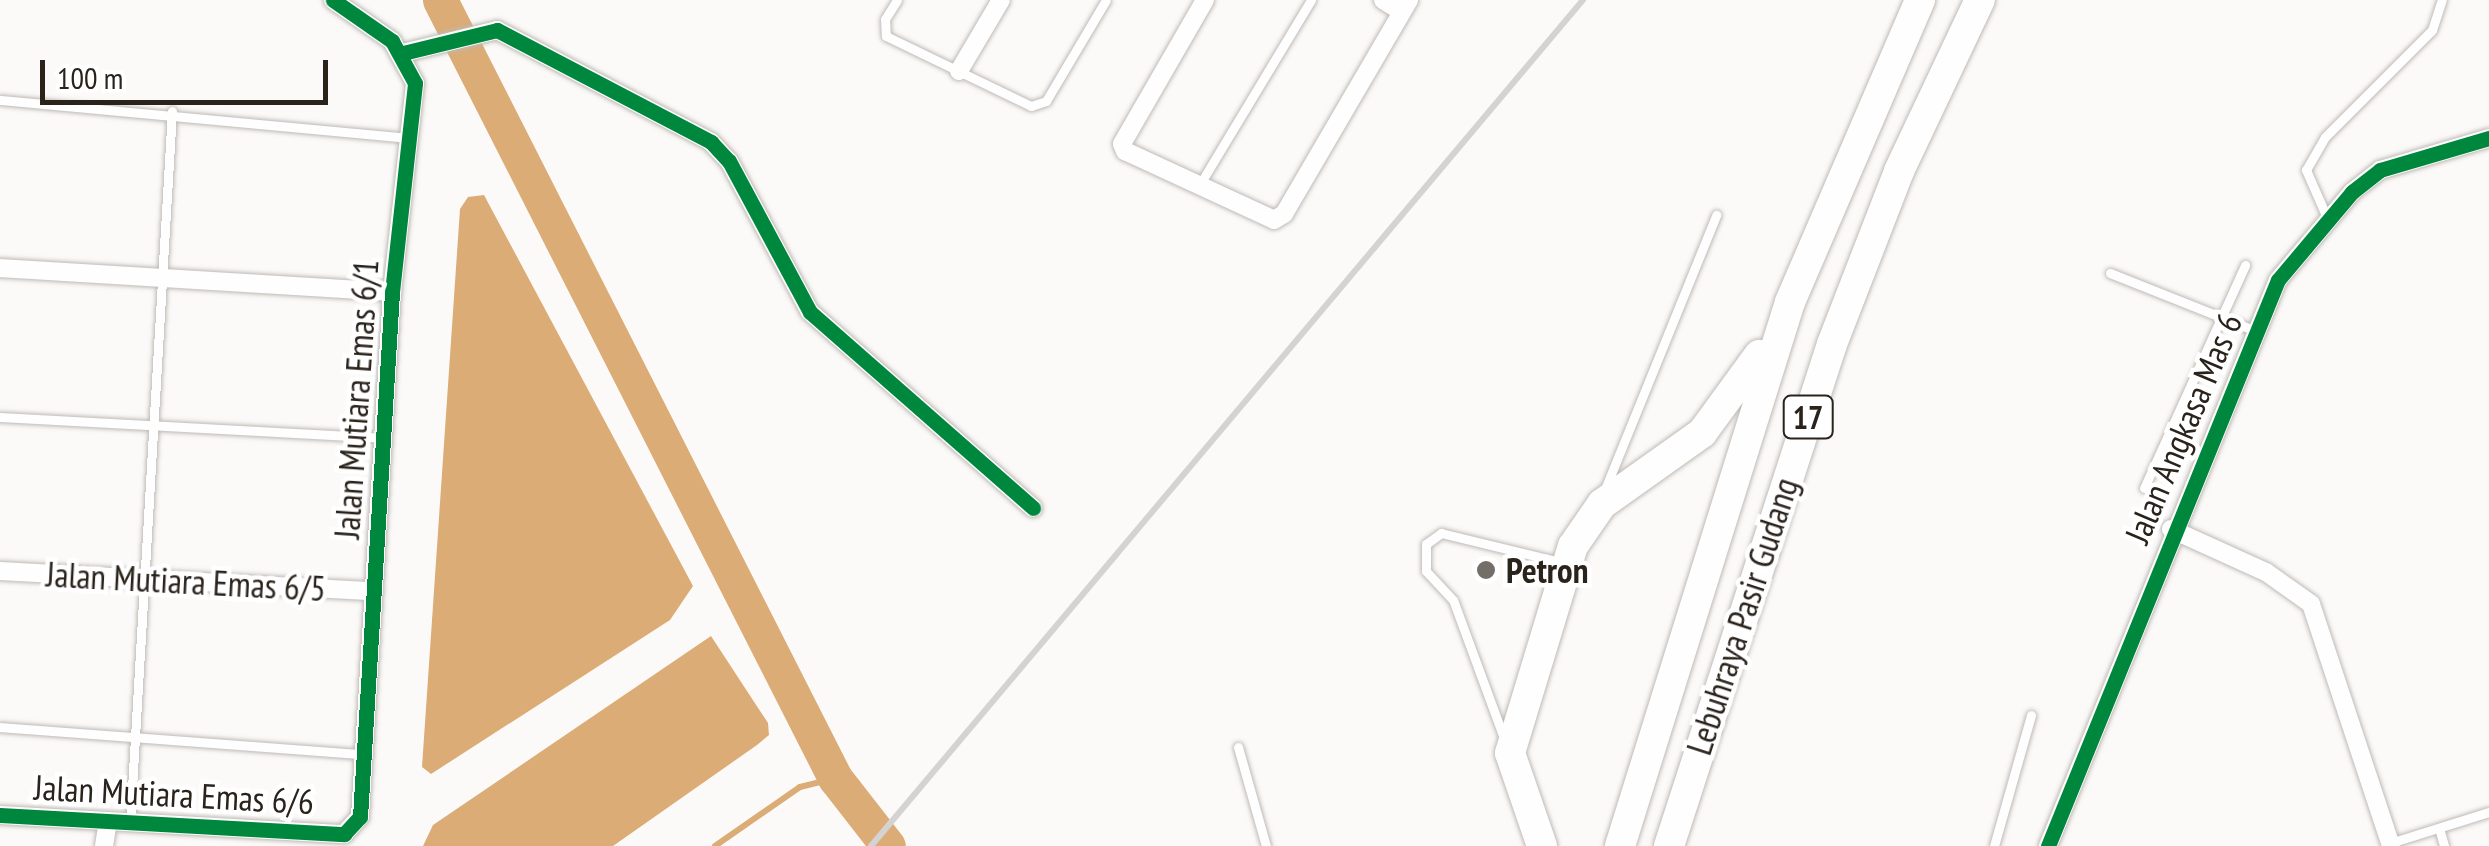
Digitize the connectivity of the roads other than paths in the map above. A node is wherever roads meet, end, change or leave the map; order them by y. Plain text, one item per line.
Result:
1 (333, 0) edge
2 (897, 0) edge
3 (1001, 0) edge
4 (1106, 0) edge
5 (1204, 0) edge
6 (1311, 0) edge
7 (1383, 0) edge
8 (1920, 0) edge
9 (1980, 0) edge
10 (2442, 0) edge
11 (1405, 6) edge
12 (403, 53) junction
13 (959, 71) junction
14 (0, 100) edge
15 (172, 112) junction
16 (410, 138) junction
17 (2489, 138) edge
18 (1199, 187) junction
19 (1716, 215) dead end
20 (2328, 220) junction
21 (2245, 266) dead end
22 (0, 268) edge
23 (2110, 274) dead end
24 (162, 278) junction
25 (392, 292) junction
26 (1790, 302) junction
27 (2220, 317) junction
28 (2256, 331) junction
29 (0, 417) edge
30 (153, 426) junction
31 (382, 438) junction
32 (2144, 488) dead end
33 (1032, 508) dead end
34 (1596, 510) junction
35 (2171, 530) junction
36 (1567, 564) junction
37 (0, 571) edge
38 (143, 578) junction
39 (372, 590) junction
40 (2031, 715) dead end
41 (0, 727) edge
42 (138, 738) junction
43 (1238, 747) dead end
44 (361, 754) junction
45 (1511, 757) junction
46 (2489, 812) edge
47 (0, 814) edge
48 (108, 821) junction
49 (130, 822) junction
50 (2439, 828) junction
51 (344, 834) joint
52 (2391, 844) edge
53 (104, 846) edge
54 (1266, 846) edge
55 (1542, 846) edge
56 (1620, 846) edge
57 (1670, 846) edge
58 (1994, 846) edge
59 (2048, 846) edge
60 (2444, 846) edge

1 - 12 street
2 - 13 lane
3 - 13 street
4 - 13 lane
5 - 18 street
6 - 18 lane
7 - 11 street
8 - 26 highway, Lebuhraya Pasir Gudang / 17
9 - 57 highway, Lebuhraya Pasir Gudang / 17
10 - 20 lane
11 - 18 street
12 - 16 street, Jalan Mutiara Emas 6/1
12 - 33 street
14 - 15 lane
15 - 16 lane
15 - 24 lane
16 - 25 street, Jalan Mutiara Emas 6/1
17 - 20 street, Jalan Angkasa Mas 6
19 - 34 lane
20 - 28 street, Jalan Angkasa Mas 6
21 - 27 lane
22 - 24 street
23 - 27 lane
24 - 25 street
24 - 30 lane
25 - 31 street, Jalan Mutiara Emas 6/1
26 - 34 highway
26 - 56 highway, Lebuhraya Pasir Gudang / 17
27 - 28 lane
27 - 32 lane
28 - 35 street, Jalan Angkasa Mas 6
29 - 30 lane
30 - 31 lane
30 - 38 lane
31 - 39 street, Jalan Mutiara Emas 6/1
34 - 36 highway
35 - 52 street
35 - 59 street, Jalan Angkasa Mas 6
36 - 45 highway
36 - 45 lane
37 - 38 street, Jalan Mutiara Emas 6/5
38 - 39 street, Jalan Mutiara Emas 6/5
38 - 42 lane
39 - 44 street, Jalan Mutiara Emas 6/1
40 - 58 lane
41 - 42 lane
42 - 44 lane
42 - 49 lane
43 - 54 lane
44 - 51 street, Jalan Mutiara Emas 6/1
45 - 55 highway
46 - 50 lane
47 - 48 street, Jalan Mutiara Emas 6/6
48 - 49 street, Jalan Mutiara Emas 6/6
48 - 53 street
49 - 51 street, Jalan Mutiara Emas 6/6
50 - 52 lane
50 - 60 lane

